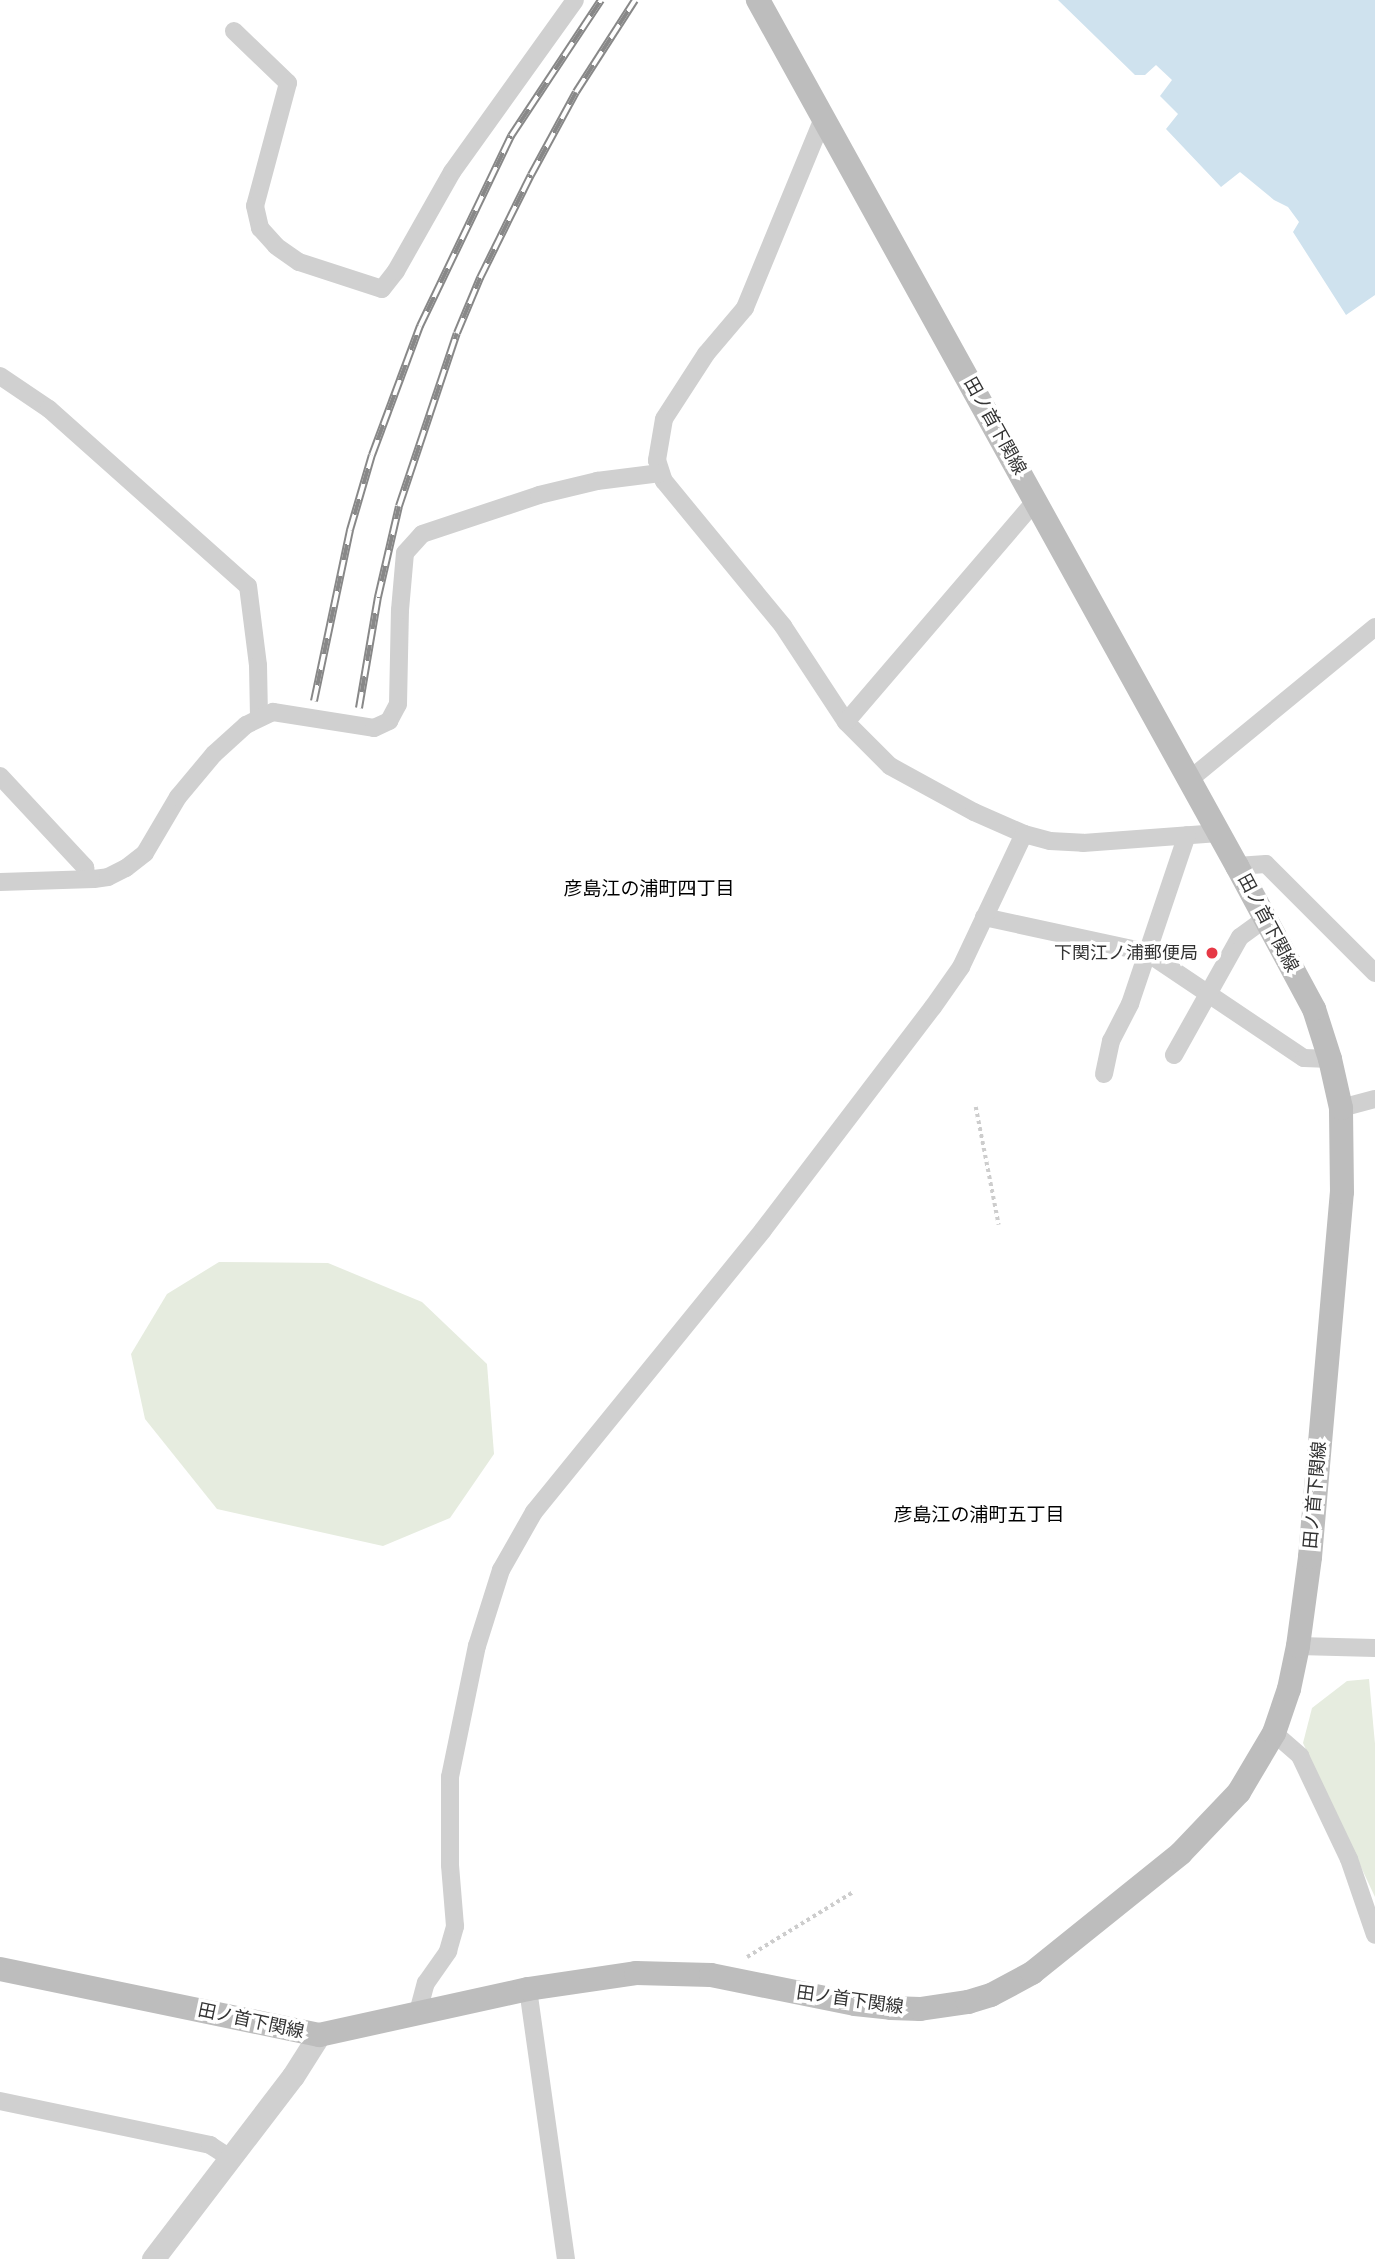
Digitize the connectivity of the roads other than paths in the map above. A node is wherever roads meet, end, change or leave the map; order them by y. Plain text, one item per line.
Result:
1 (575, 0) edge
2 (758, 0) edge
3 (234, 31) dead end
4 (824, 116) junction
5 (0, 376) edge
6 (660, 473) junction
7 (1036, 500) junction
8 (1375, 627) edge
9 (259, 718) junction
10 (846, 722) junction
11 (0, 776) edge
12 (1189, 780) junction
13 (1219, 833) junction
14 (1024, 834) junction
15 (1187, 835) junction
16 (1237, 866) junction
17 (87, 879) junction
18 (0, 882) edge
19 (985, 917) junction
20 (1265, 919) junction
21 (1146, 952) junction
22 (1375, 973) edge
23 (1209, 994) junction
24 (1174, 1055) dead end
25 (1330, 1059) junction
26 (1104, 1074) dead end
27 (1375, 1099) edge
28 (1341, 1108) junction
29 (1298, 1646) junction
30 (1375, 1648) edge
31 (1274, 1733) junction
32 (1375, 1935) edge
33 (0, 1969) edge
34 (528, 1989) junction
35 (418, 2012) junction
36 (318, 2035) junction
37 (0, 2101) edge
38 (230, 2158) junction
39 (153, 2259) edge
40 (566, 2259) edge

1 - 3 street
2 - 4 main road, 田ノ首下関線
4 - 6 street
4 - 7 main road, 田ノ首下関線
5 - 9 street
6 - 9 street
6 - 10 street
7 - 10 street
7 - 12 main road, 田ノ首下関線
8 - 12 street
9 - 17 street
10 - 14 street
11 - 17 street
12 - 13 main road, 田ノ首下関線
13 - 15 street
13 - 16 main road, 田ノ首下関線
14 - 15 street
14 - 19 street
15 - 21 street
16 - 20 main road, 田ノ首下関線
16 - 22 street
17 - 18 street
19 - 21 street
19 - 35 street
20 - 23 street
20 - 25 main road, 田ノ首下関線
21 - 23 street
21 - 26 street
23 - 24 street
23 - 25 street
25 - 28 main road, 田ノ首下関線
27 - 28 street
28 - 29 main road, 田ノ首下関線
29 - 30 street
29 - 31 main road, 田ノ首下関線
31 - 32 street
31 - 34 main road, 田ノ首下関線
33 - 36 main road, 田ノ首下関線
34 - 35 main road, 田ノ首下関線
34 - 40 street
35 - 36 main road, 田ノ首下関線
36 - 38 street
37 - 38 street
38 - 39 street

